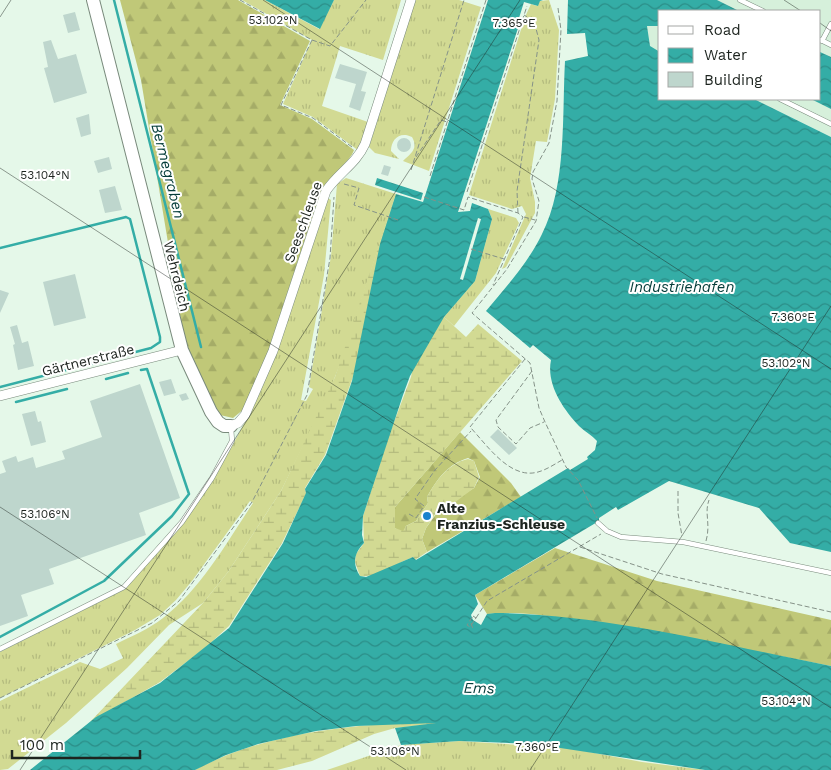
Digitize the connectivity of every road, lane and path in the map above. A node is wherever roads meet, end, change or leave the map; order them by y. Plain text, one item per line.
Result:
1 (93, 0) edge
2 (240, 0) edge
3 (366, 0) edge
4 (411, 0) edge
5 (464, 0) edge
6 (740, 0) edge
7 (481, 1) dead end
8 (486, 1) edge
9 (749, 2) edge
10 (526, 6) dead end
11 (558, 8) dead end
12 (761, 10) edge
13 (524, 15) junction
14 (831, 24) edge
15 (312, 40) junction
16 (821, 40) edge
17 (831, 45) edge
18 (782, 100) edge
19 (447, 123) junction
20 (831, 124) edge
21 (360, 154) junction
22 (414, 158) junction
23 (411, 170) dead end
24 (430, 176) dead end
25 (332, 182) junction
26 (468, 192) dead end
27 (424, 197) dead end
28 (518, 213) junction
29 (523, 216) junction
30 (398, 220) dead end
31 (536, 221) junction
32 (471, 249) dead end
33 (505, 259) junction
34 (492, 288) junction
35 (182, 350) junction
36 (526, 358) junction
37 (532, 370) junction
38 (0, 396) edge
39 (545, 422) junction
40 (231, 426) junction
41 (472, 430) junction
42 (563, 459) junction
43 (678, 491) dead end
44 (709, 500) dead end
45 (409, 514) dead end
46 (598, 523) joint
47 (607, 531) junction
48 (683, 542) junction
49 (705, 546) junction
50 (580, 547) junction
51 (831, 573) edge
52 (831, 612) edge
53 (476, 618) dead end
54 (470, 624) dead end
55 (473, 629) dead end
56 (0, 649) edge
57 (0, 698) edge

1 - 35 street, Wehrdeich
2 - 15 path
3 - 15 path
4 - 21 street, Seeschleuse
5 - 22 path
6 - 9 lane
7 - 8 path
8 - 19 path
9 - 12 lane
10 - 13 path
11 - 31 path
13 - 26 path
13 - 28 path
14 - 16 lane
15 - 21 path
16 - 17 lane
18 - 20 lane
19 - 22 path
19 - 24 path
21 - 25 street, Seeschleuse
22 - 23 path
25 - 30 path
25 - 40 street, Seeschleuse
25 - 57 path
27 - 28 path
28 - 29 path
29 - 31 path
29 - 33 path
31 - 34 path
32 - 33 path
33 - 34 path
34 - 36 path
35 - 38 street, Gärtnerstraße
35 - 40 street, Wehrdeich
36 - 37 path
36 - 41 path
37 - 39 path
37 - 39 path
39 - 42 path
40 - 56 lane
41 - 42 path
41 - 45 path
42 - 46 path
43 - 48 path
44 - 49 path
46 - 47 lane
47 - 48 lane
47 - 50 path
48 - 49 lane
49 - 51 lane
50 - 52 path
50 - 53 path
54 - 55 path

